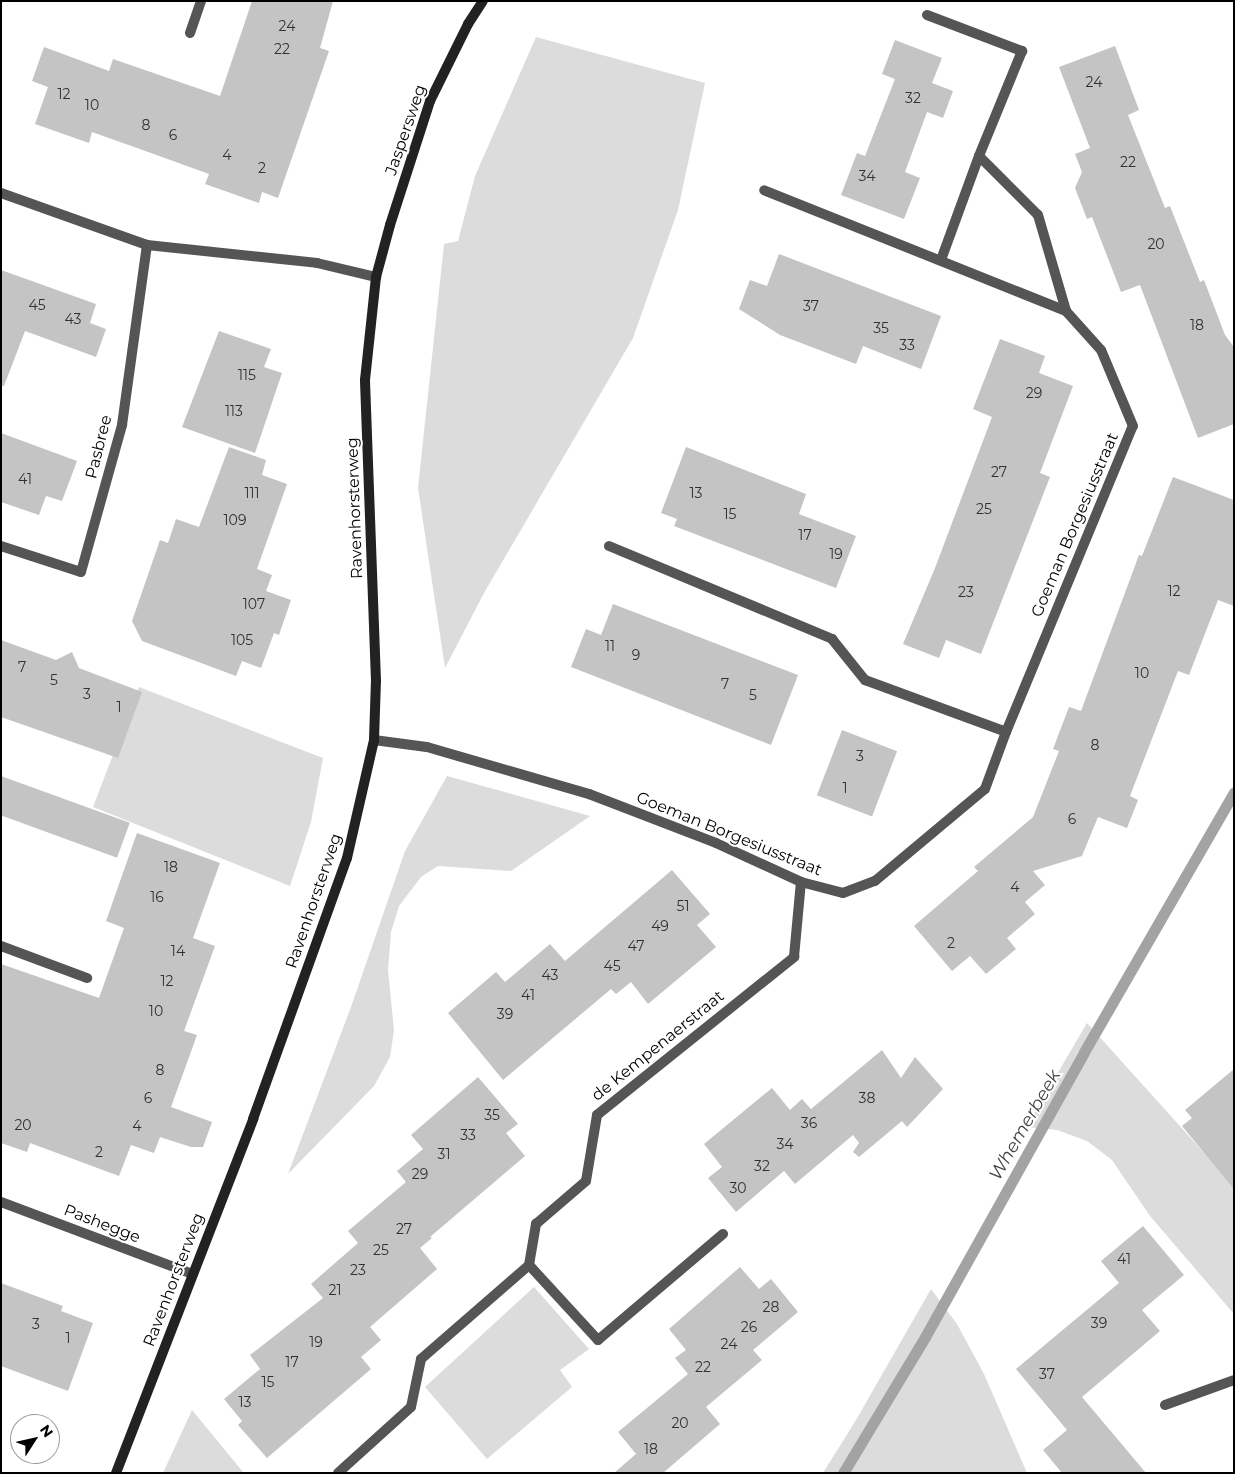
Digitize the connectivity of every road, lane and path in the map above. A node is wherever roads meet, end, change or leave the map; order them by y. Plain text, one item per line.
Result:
1 (201, 1) edge
2 (483, 1) edge
3 (927, 15) dead end
4 (190, 33) dead end
5 (979, 156) junction
6 (764, 190) dead end
7 (1, 193) edge
8 (147, 245) junction
9 (941, 260) junction
10 (376, 277) junction
11 (1066, 311) junction
12 (1, 546) edge
13 (609, 546) dead end
14 (1006, 732) junction
15 (374, 740) junction
16 (801, 882) junction
17 (1, 946) edge
18 (87, 978) dead end
19 (1, 1202) edge
20 (723, 1234) dead end
21 (529, 1265) junction
22 (193, 1274) junction
23 (1234, 1380) edge
24 (1165, 1405) dead end
25 (116, 1473) edge
26 (338, 1473) edge

1 - 4 street
2 - 10 street, Jaspersweg
3 - 5 street
5 - 9 street
5 - 11 street, Goeman Borgesiusstraat
6 - 9 street, Goeman Borgesiusstraat
7 - 8 street
8 - 10 street
8 - 12 street, Pasbree
9 - 11 street, Goeman Borgesiusstraat
10 - 15 street, Ravenhorsterweg
11 - 14 street, Goeman Borgesiusstraat
13 - 14 street
14 - 16 street, Goeman Borgesiusstraat
15 - 16 street, Goeman Borgesiusstraat
15 - 22 street, Ravenhorsterweg
16 - 21 street, de Kempenaerstraat
17 - 18 street
19 - 22 street, Pashegge
20 - 21 street
21 - 26 street
22 - 25 street, Ravenhorsterweg
23 - 24 street

